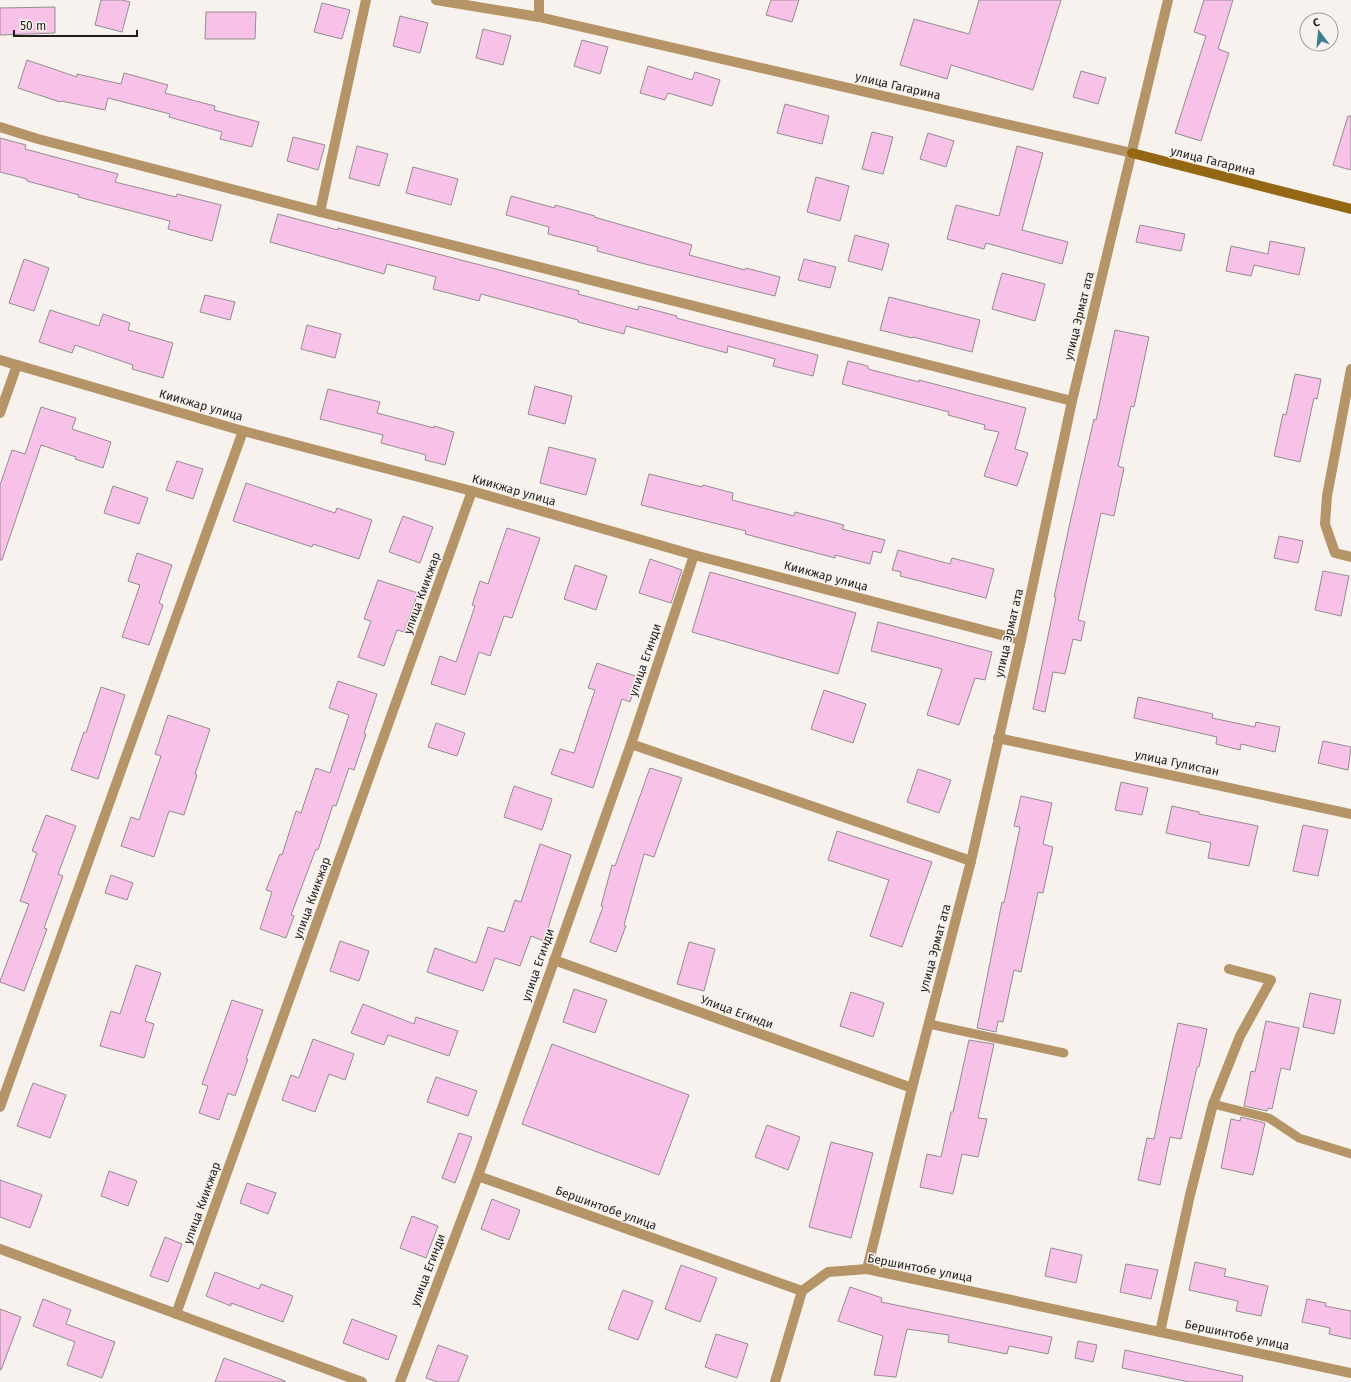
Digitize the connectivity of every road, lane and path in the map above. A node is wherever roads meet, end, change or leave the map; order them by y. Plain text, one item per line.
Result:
1 (366, 0) edge
2 (436, 0) edge
3 (539, 0) edge
4 (1168, 0) edge
5 (539, 16) junction
6 (0, 127) edge
7 (1132, 153) junction
8 (1351, 209) edge
9 (320, 212) junction
10 (0, 360) edge
11 (17, 365) junction
12 (1351, 369) edge
13 (1072, 401) junction
14 (0, 413) edge
15 (243, 431) junction
16 (472, 492) junction
17 (694, 555) junction
18 (1351, 557) edge
19 (1021, 640) junction
20 (998, 738) junction
21 (631, 744) junction
22 (1351, 814) edge
23 (971, 861) junction
24 (554, 960) junction
25 (1229, 969) dead end
26 (929, 1024) junction
27 (1064, 1053) dead end
28 (912, 1088) junction
29 (1213, 1104) junction
30 (0, 1107) edge
31 (1351, 1154) edge
32 (478, 1176) junction
33 (0, 1249) edge
34 (867, 1269) junction
35 (802, 1291) junction
36 (176, 1314) junction
37 (1160, 1332) junction
38 (1351, 1373) edge
39 (362, 1382) edge
40 (400, 1382) edge
41 (775, 1382) edge

1 - 9 street
2 - 5 street, улица Гагарина
3 - 5 street
4 - 7 street, улица Эрмат ата
5 - 7 street, улица Гагарина
6 - 9 street
7 - 8 street, улица Гагарина
7 - 13 street, улица Эрмат ата
9 - 13 street
10 - 11 street, Киикжар улица
11 - 14 street
11 - 15 street, Киикжар улица
12 - 18 street
13 - 19 street, улица Эрмат ата
15 - 16 street, Киикжар улица
15 - 30 street
16 - 17 street, Киикжар улица
16 - 36 street, улица Киикжар
17 - 19 street, Киикжар улица
17 - 21 street, улица Егинди
19 - 20 street, улица Эрмат ата
20 - 22 street, улица Гулистан
20 - 23 street, улица Эрмат ата
21 - 23 street
21 - 24 street, улица Егинди
23 - 26 street, улица Эрмат ата
24 - 28 street, Улица Егинди
24 - 32 street, улица Егинди
25 - 29 street
26 - 27 lane
26 - 28 street, улица Эрмат ата
28 - 34 street, улица Эрмат ата
29 - 31 lane
29 - 37 street
32 - 35 street, Бершинтобе улица
32 - 40 street, улица Егинди
33 - 36 street
34 - 35 street, Бершинтобе улица
34 - 37 street, Бершинтобе улица
35 - 41 street
36 - 39 street
37 - 38 street, Бершинтобе улица

